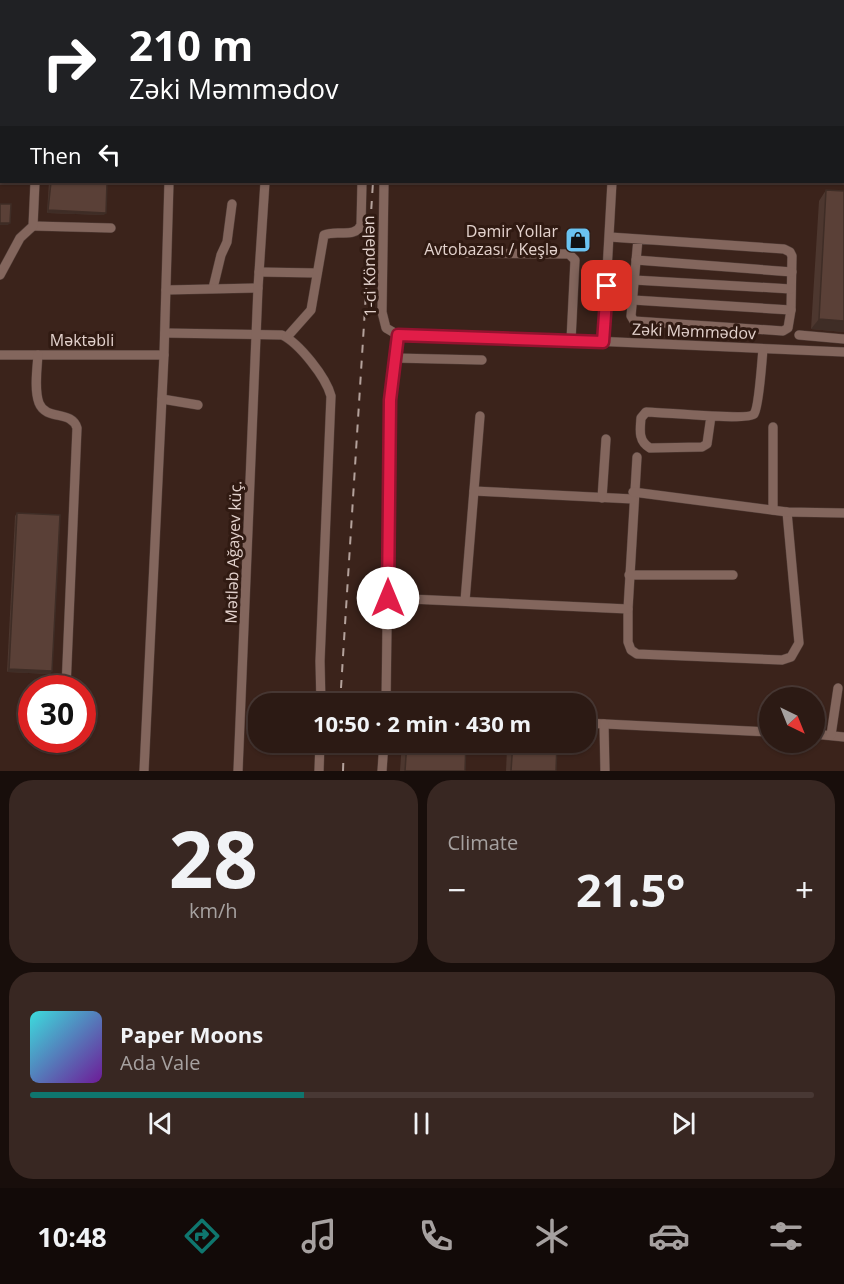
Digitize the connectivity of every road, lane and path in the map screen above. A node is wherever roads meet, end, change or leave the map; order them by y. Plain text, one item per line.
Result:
1 (513, 0) edge
2 (524, 0) edge
3 (35, 183) edge
4 (169, 183) edge
5 (265, 183) edge
6 (362, 183) edge
7 (384, 183) edge
8 (612, 183) edge
9 (232, 204) dead end
10 (33, 226) junction
11 (111, 228) dead end
12 (610, 237) junction
13 (638, 239) junction
14 (466, 252) dead end
15 (636, 260) junction
16 (259, 272) junction
17 (792, 272) junction
18 (317, 273) junction
19 (0, 275) edge
20 (634, 280) junction
21 (213, 288) junction
22 (258, 288) junction
23 (791, 289) junction
24 (166, 290) junction
25 (633, 300) junction
26 (791, 310) junction
27 (165, 333) junction
28 (257, 334) junction
29 (398, 335) junction
30 (799, 335) dead end
31 (287, 337) junction
32 (844, 339) edge
33 (571, 340) junction
34 (603, 342) junction
35 (763, 349) junction
36 (844, 352) edge
37 (0, 355) edge
38 (38, 355) junction
39 (164, 356) junction
40 (395, 358) junction
41 (482, 360) dead end
42 (162, 399) junction
43 (198, 405) dead end
44 (480, 416) dead end
45 (711, 416) junction
46 (773, 427) dead end
47 (606, 440) dead end
48 (637, 457) dead end
49 (474, 491) junction
50 (633, 496) junction
51 (602, 498) junction
52 (773, 510) junction
53 (787, 512) junction
54 (844, 513) edge
55 (629, 575) junction
56 (733, 575) dead end
57 (388, 598) junction
58 (465, 601) junction
59 (628, 609) junction
60 (67, 675) edge
61 (838, 688) dead end
62 (321, 693) edge
63 (386, 693) edge
64 (596, 724) edge
65 (604, 724) junction
66 (759, 731) edge
67 (825, 735) edge
68 (831, 735) junction
69 (844, 737) edge
70 (320, 753) edge
71 (383, 753) edge
72 (144, 771) edge
73 (238, 771) edge
74 (319, 771) edge
75 (382, 771) edge
76 (605, 771) edge

1 - 2 street
3 - 10 street
4 - 24 street
5 - 16 street, Mətləb Ağayev küç.
6 - 18 street
7 - 29 street, 1-ci Köndələn
8 - 12 street
9 - 21 street
10 - 11 street
10 - 19 street
12 - 13 street
12 - 34 street
13 - 15 street
13 - 17 street
14 - 33 street
15 - 17 street
15 - 20 street
16 - 18 street
16 - 22 street, Mətləb Ağayev küç.
17 - 23 street
18 - 31 street
20 - 23 street
20 - 25 street
21 - 22 street
21 - 24 street
22 - 28 street, Mətləb Ağayev küç.
23 - 26 street
24 - 27 street
25 - 26 street
25 - 26 street
27 - 28 street
27 - 39 street
28 - 31 street
28 - 73 street, Mətləb Ağayev küç.
29 - 33 street, Zəki Məmmədov
29 - 40 street
30 - 32 street
31 - 62 street
33 - 34 street, Zəki Məmmədov
34 - 35 street, Zəki Məmmədov
35 - 36 street, Zəki Məmmədov
35 - 45 street
37 - 38 street, Məktəbli
38 - 39 street, Məktəbli
38 - 60 street
39 - 42 street
40 - 41 street
40 - 57 street
42 - 43 street
42 - 72 street
44 - 49 street
45 - 45 street
46 - 52 street
47 - 51 street
48 - 50 street
49 - 51 street
49 - 58 street
50 - 51 street
50 - 52 street
50 - 55 street
52 - 53 street
53 - 54 street
53 - 59 street
55 - 56 street
55 - 59 street
57 - 58 street
57 - 63 street
58 - 59 street
61 - 68 street
64 - 65 street
65 - 66 street
65 - 76 street
67 - 68 street
68 - 69 street
70 - 74 street
71 - 75 street

